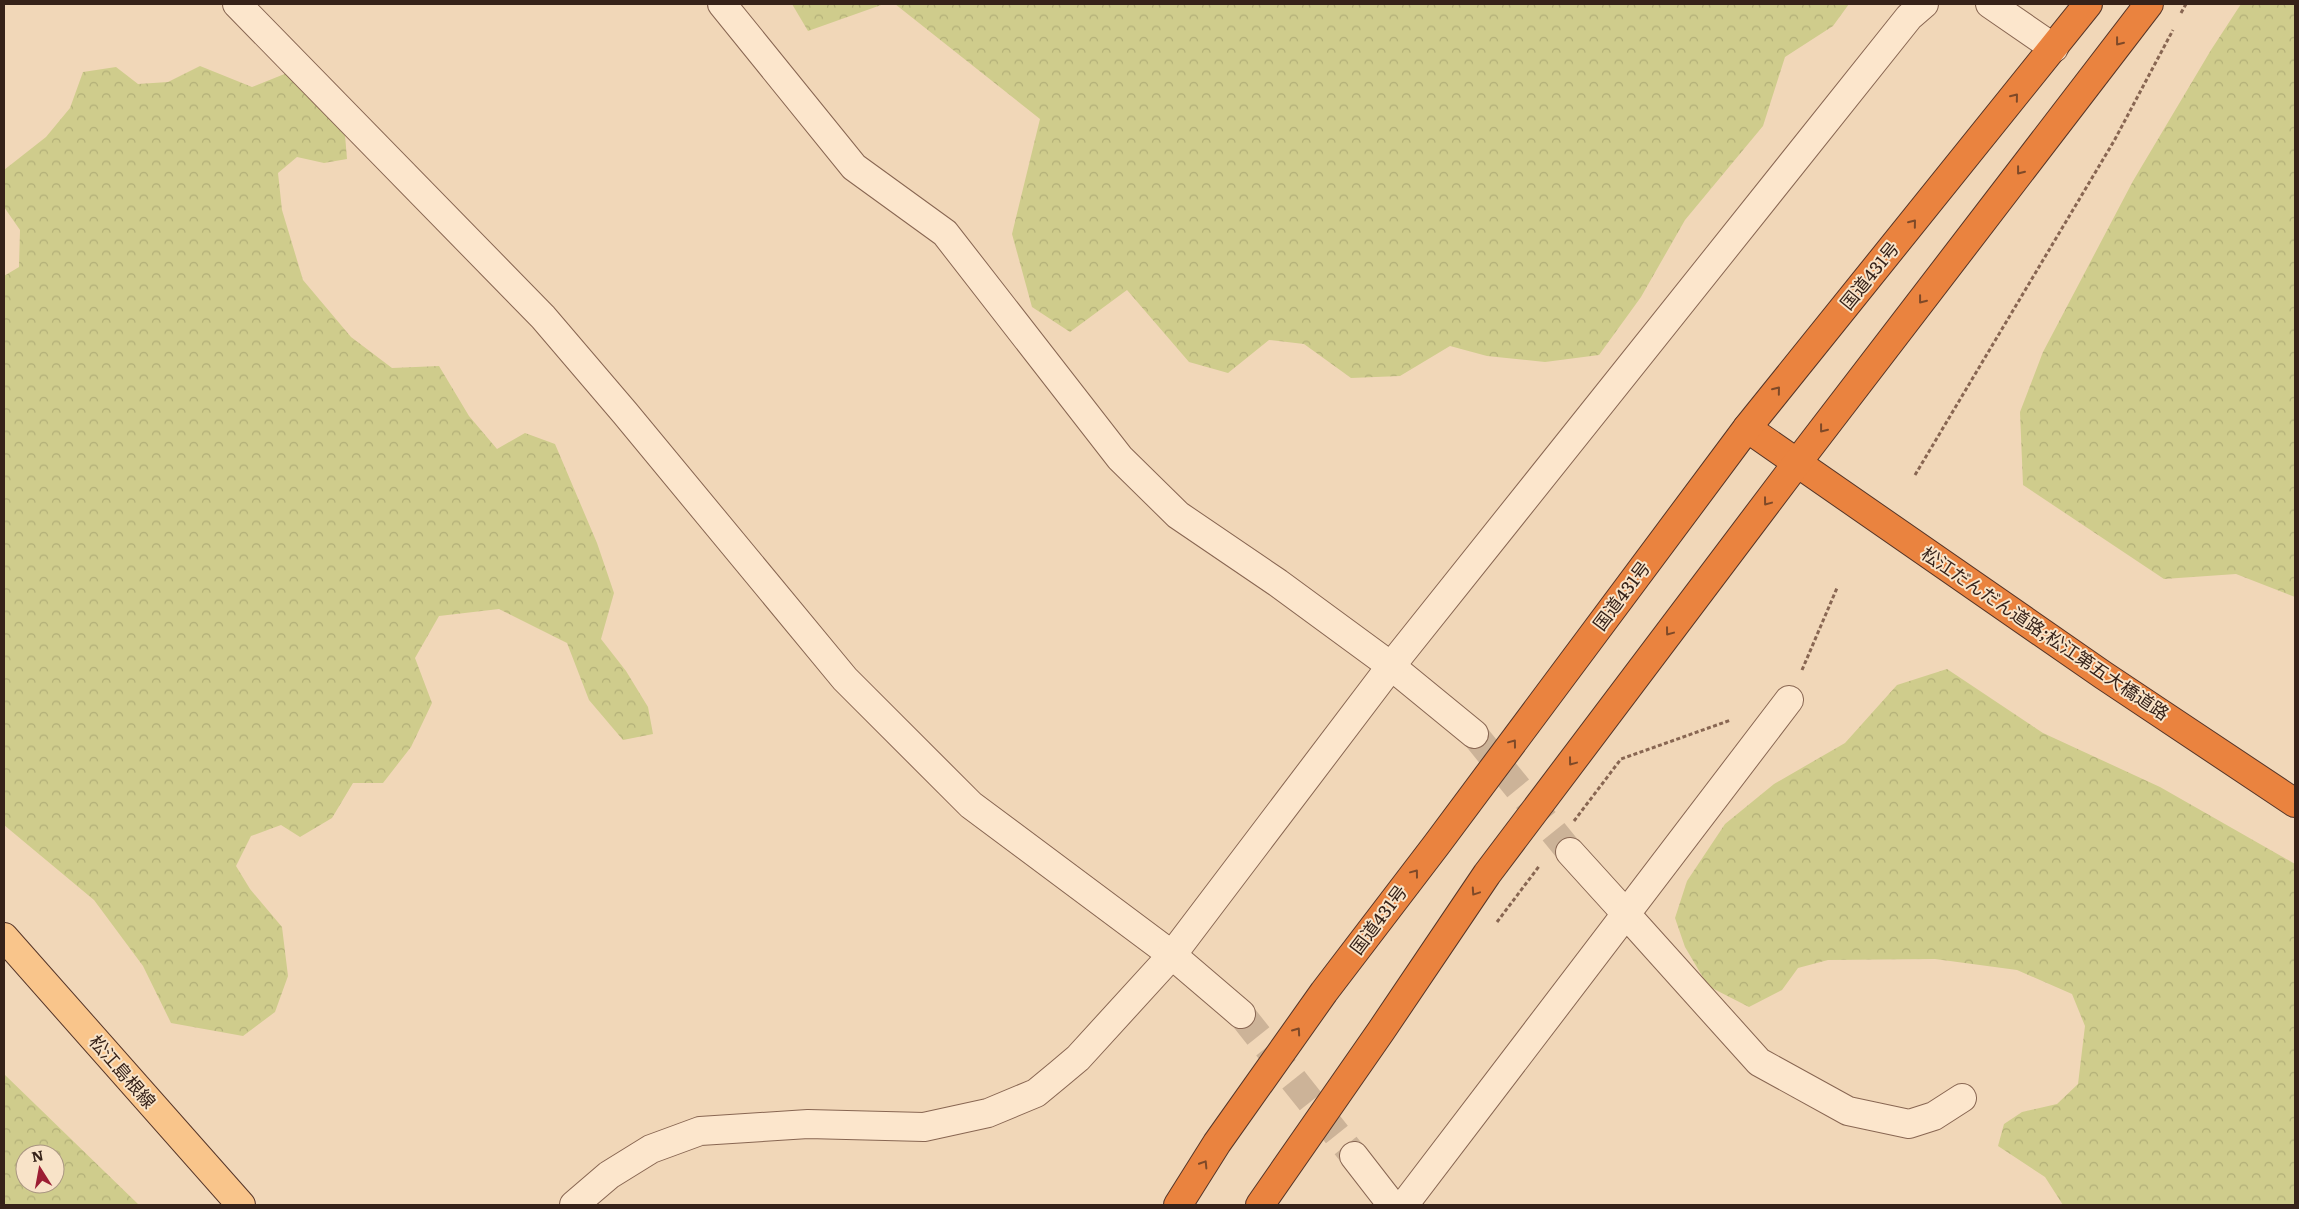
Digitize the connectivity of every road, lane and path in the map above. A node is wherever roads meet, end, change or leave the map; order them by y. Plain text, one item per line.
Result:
1 (237, 4) edge
2 (722, 4) edge
3 (1924, 4) edge
4 (1990, 4) edge
5 (2088, 4) edge
6 (2149, 4) edge
7 (2186, 4) edge
8 (2054, 48) junction
9 (1747, 428) junction
10 (1796, 463) junction
11 (1915, 475) dead end
12 (1391, 666) junction
13 (1789, 700) dead end
14 (1474, 734) tunnel mouth
15 (2295, 803) edge
16 (1570, 852) tunnel mouth
17 (4, 937) edge
18 (1172, 955) junction
19 (1241, 1014) tunnel mouth
20 (1962, 1098) dead end
21 (1354, 1156) tunnel mouth
22 (241, 1205) edge
23 (574, 1205) edge
24 (1178, 1205) edge
25 (1260, 1205) edge
26 (1392, 1205) edge
27 (1404, 1205) edge

1 - 18 street
2 - 12 street
3 - 12 street
4 - 8 street
5 - 8 highway, 国道431号
6 -> 10 highway
7 - 11 path
9 -> 8 highway, 国道431号
9 - 10 highway, 松江だんだん道路;松江第五大橋道路
24 -> 9 highway, 国道431号
10 - 15 highway, 松江だんだん道路;松江第五大橋道路
10 -> 25 highway
12 - 14 street
12 - 18 street
13 - 27 street
16 - 20 street
17 - 22 main road, 松江島根線
18 - 19 street
18 - 23 street
21 - 26 street

